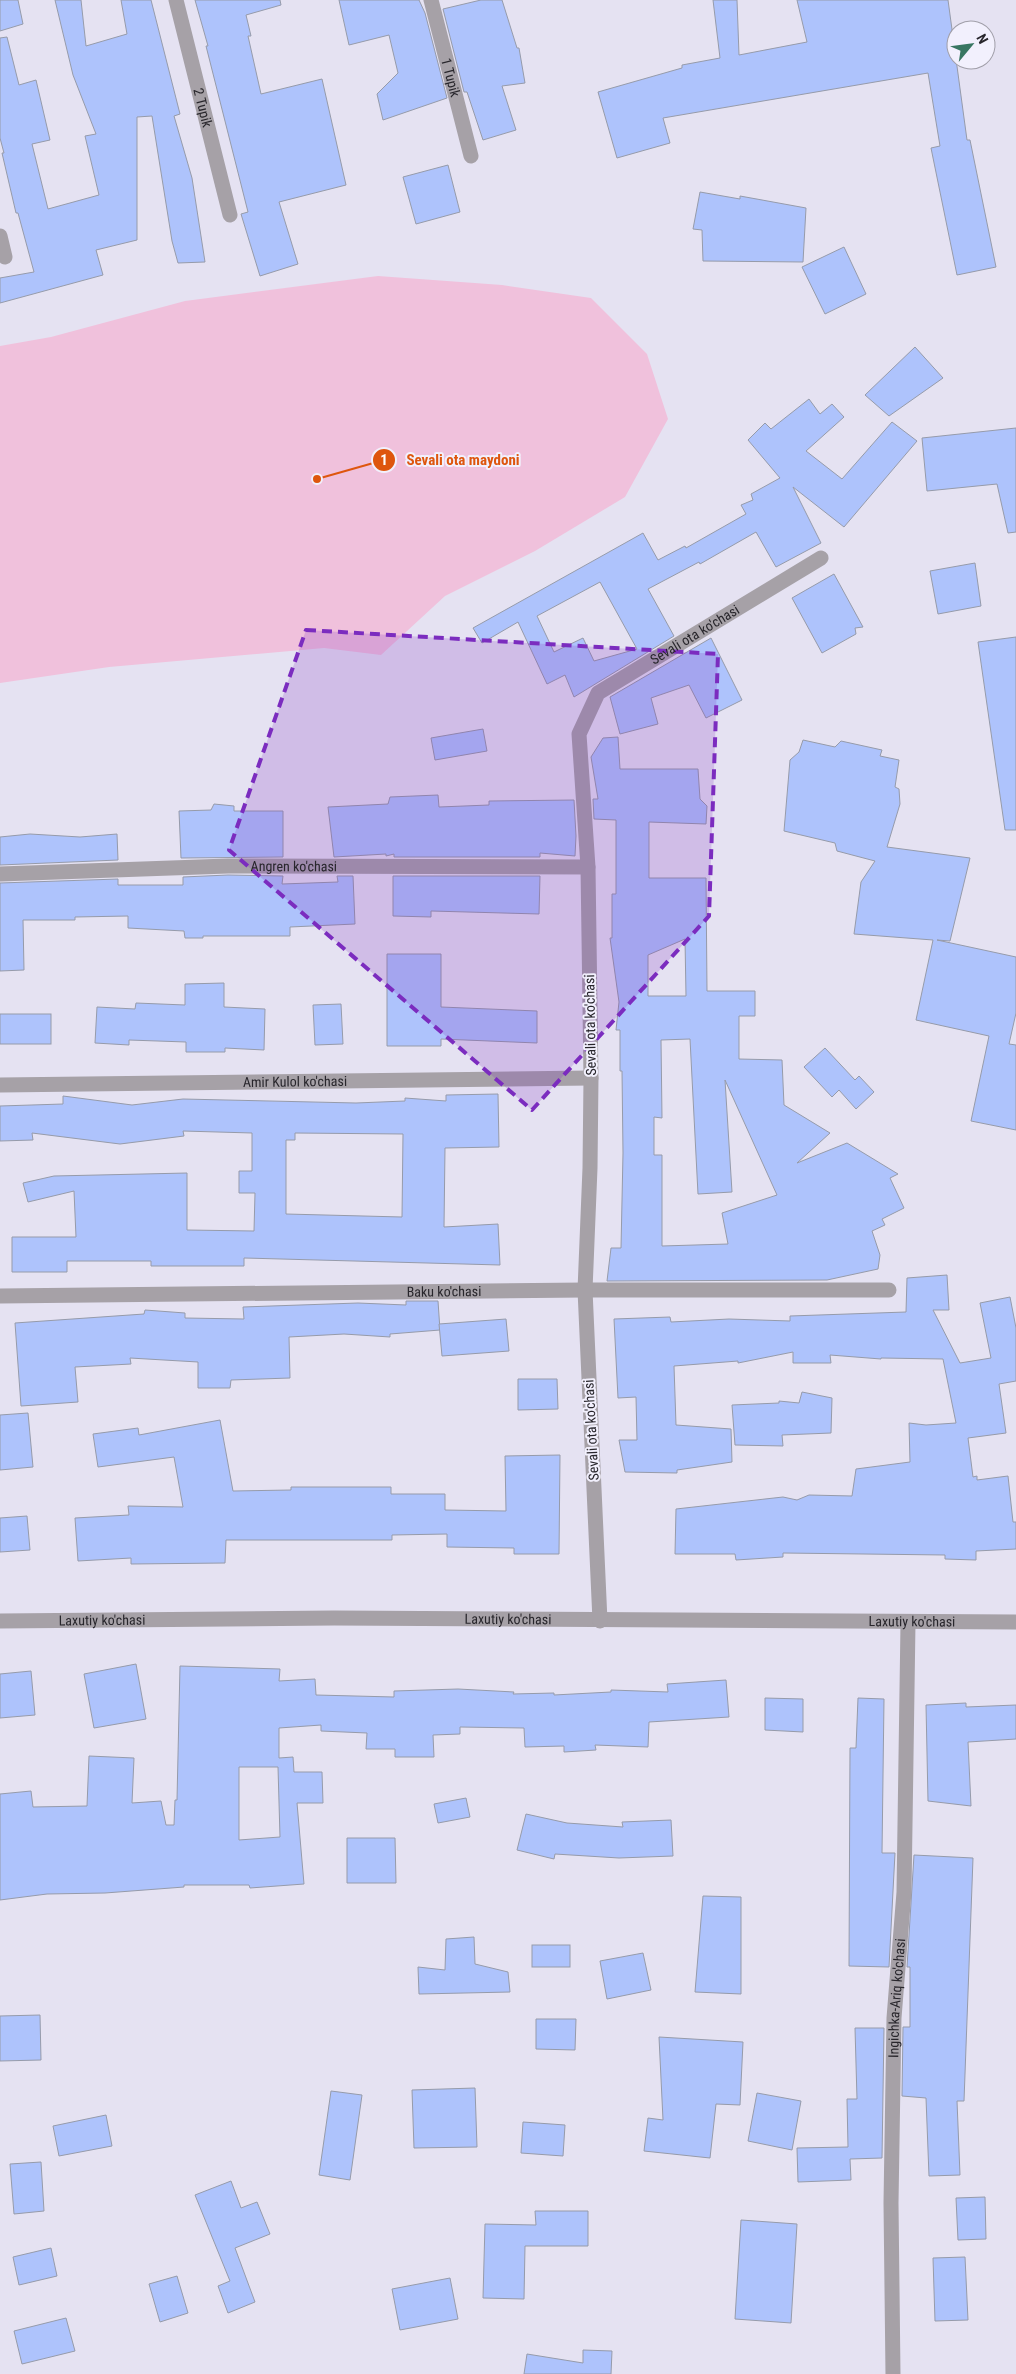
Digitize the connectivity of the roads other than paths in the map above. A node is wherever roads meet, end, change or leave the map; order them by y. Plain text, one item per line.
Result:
1 (176, 0) edge
2 (431, 0) edge
3 (471, 156) dead end
4 (230, 215) dead end
5 (0, 236) edge
6 (5, 257) dead end
7 (821, 558) dead end
8 (588, 867) junction
9 (0, 874) edge
10 (591, 1078) junction
11 (0, 1085) edge
12 (585, 1290) junction
13 (889, 1290) dead end
14 (0, 1296) edge
15 (0, 1621) edge
16 (600, 1621) junction
17 (1016, 1622) edge
18 (908, 1623) junction
19 (893, 2374) edge

1 - 4 street, 2 Tupik
2 - 3 street, 1 Tupik
5 - 6 street
7 - 8 street, Sevali ota ko'chasi
8 - 9 street, Angren ko'chasi
8 - 10 street, Sevali ota ko'chasi
10 - 11 street, Amir Kulol ko'chasi
10 - 12 street, Sevali ota ko'chasi
12 - 13 street, Baku ko'chasi
12 - 14 street, Baku ko'chasi
12 - 16 street, Sevali ota ko'chasi
15 - 16 street, Laxutiy ko'chasi
16 - 18 street, Laxutiy ko'chasi
17 - 18 street, Laxutiy ko'chasi
18 - 19 street, Ingichka-Ariq ko'chasi

